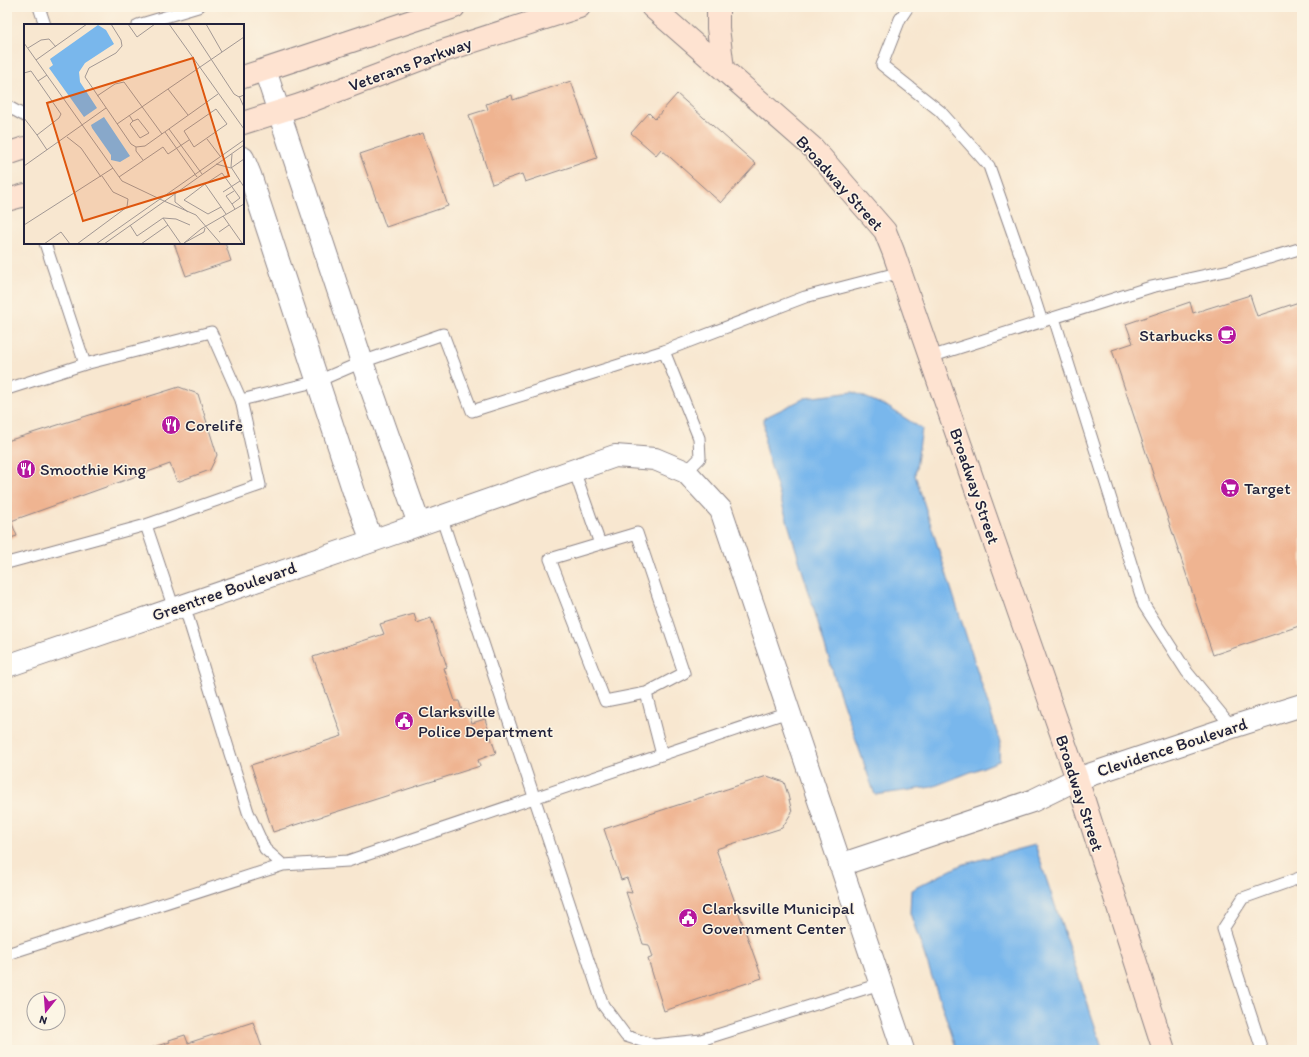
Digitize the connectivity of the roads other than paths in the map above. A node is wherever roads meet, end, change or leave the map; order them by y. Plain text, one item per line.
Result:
1 (39, 7) edge
2 (198, 7) edge
3 (454, 7) edge
4 (579, 7) edge
5 (652, 7) edge
6 (718, 7) edge
7 (908, 7) edge
8 (45, 24) edge
9 (141, 24) edge
10 (723, 69) junction
11 (265, 70) junction
12 (244, 77) edge
13 (7, 106) edge
14 (279, 112) junction
15 (24, 115) edge
16 (244, 123) edge
17 (24, 148) edge
18 (7, 154) edge
19 (244, 160) edge
20 (24, 195) edge
21 (7, 200) edge
22 (45, 244) edge
23 (1302, 248) edge
24 (900, 272) junction
25 (1054, 318) junction
26 (1042, 322) junction
27 (664, 351) junction
28 (930, 357) junction
29 (362, 362) junction
30 (85, 364) junction
31 (318, 381) junction
32 (7, 389) edge
33 (241, 400) junction
34 (574, 470) junction
35 (686, 472) junction
36 (441, 516) junction
37 (419, 524) junction
38 (146, 525) junction
39 (372, 541) junction
40 (600, 544) junction
41 (7, 563) edge
42 (179, 607) junction
43 (7, 666) edge
44 (646, 693) junction
45 (1302, 705) edge
46 (788, 712) junction
47 (1232, 727) junction
48 (662, 755) junction
49 (1077, 779) junction
50 (535, 798) junction
51 (283, 865) junction
52 (840, 865) junction
53 (1302, 877) edge
54 (7, 954) edge
55 (880, 984) junction
56 (902, 1050) edge
57 (1164, 1050) edge
58 (1262, 1050) edge

1 - 8 lane
2 - 9 lane
3 - 11 main road
4 - 14 main road, Veterans Parkway
5 - 10 main road, Broadway Street
6 - 10 main road
7 - 26 lane
10 - 24 main road, Broadway Street
11 - 12 main road
11 - 14 street
13 - 15 lane
14 - 16 main road, Veterans Parkway
14 - 29 street
17 - 18 main road
19 - 31 street
20 - 21 main road
22 - 30 lane
23 - 25 lane
24 - 27 lane
24 - 28 main road, Broadway Street
25 - 26 lane
25 - 47 lane
26 - 28 lane
27 - 29 lane
27 - 35 lane
28 - 49 main road, Broadway Street
29 - 31 lane
29 - 37 street
30 - 32 lane
30 - 33 lane
31 - 33 lane
31 - 39 street
33 - 38 lane
34 - 35 street, Greentree Boulevard
34 - 36 street, Greentree Boulevard
34 - 40 lane
35 - 46 street
36 - 37 street, Greentree Boulevard
36 - 50 lane
37 - 39 street, Greentree Boulevard
38 - 41 lane
38 - 42 lane
39 - 42 street, Greentree Boulevard
40 - 44 lane
40 - 44 lane
42 - 43 street, Greentree Boulevard
42 - 51 lane
44 - 48 lane
45 - 47 street, Clevidence Boulevard
46 - 48 lane
46 - 52 street
47 - 49 street, Clevidence Boulevard
48 - 50 lane
49 - 52 street, Clevidence Boulevard
49 - 57 main road, Broadway Street
50 - 51 lane
50 - 55 lane
51 - 54 lane
52 - 55 street
53 - 58 lane
55 - 56 street

